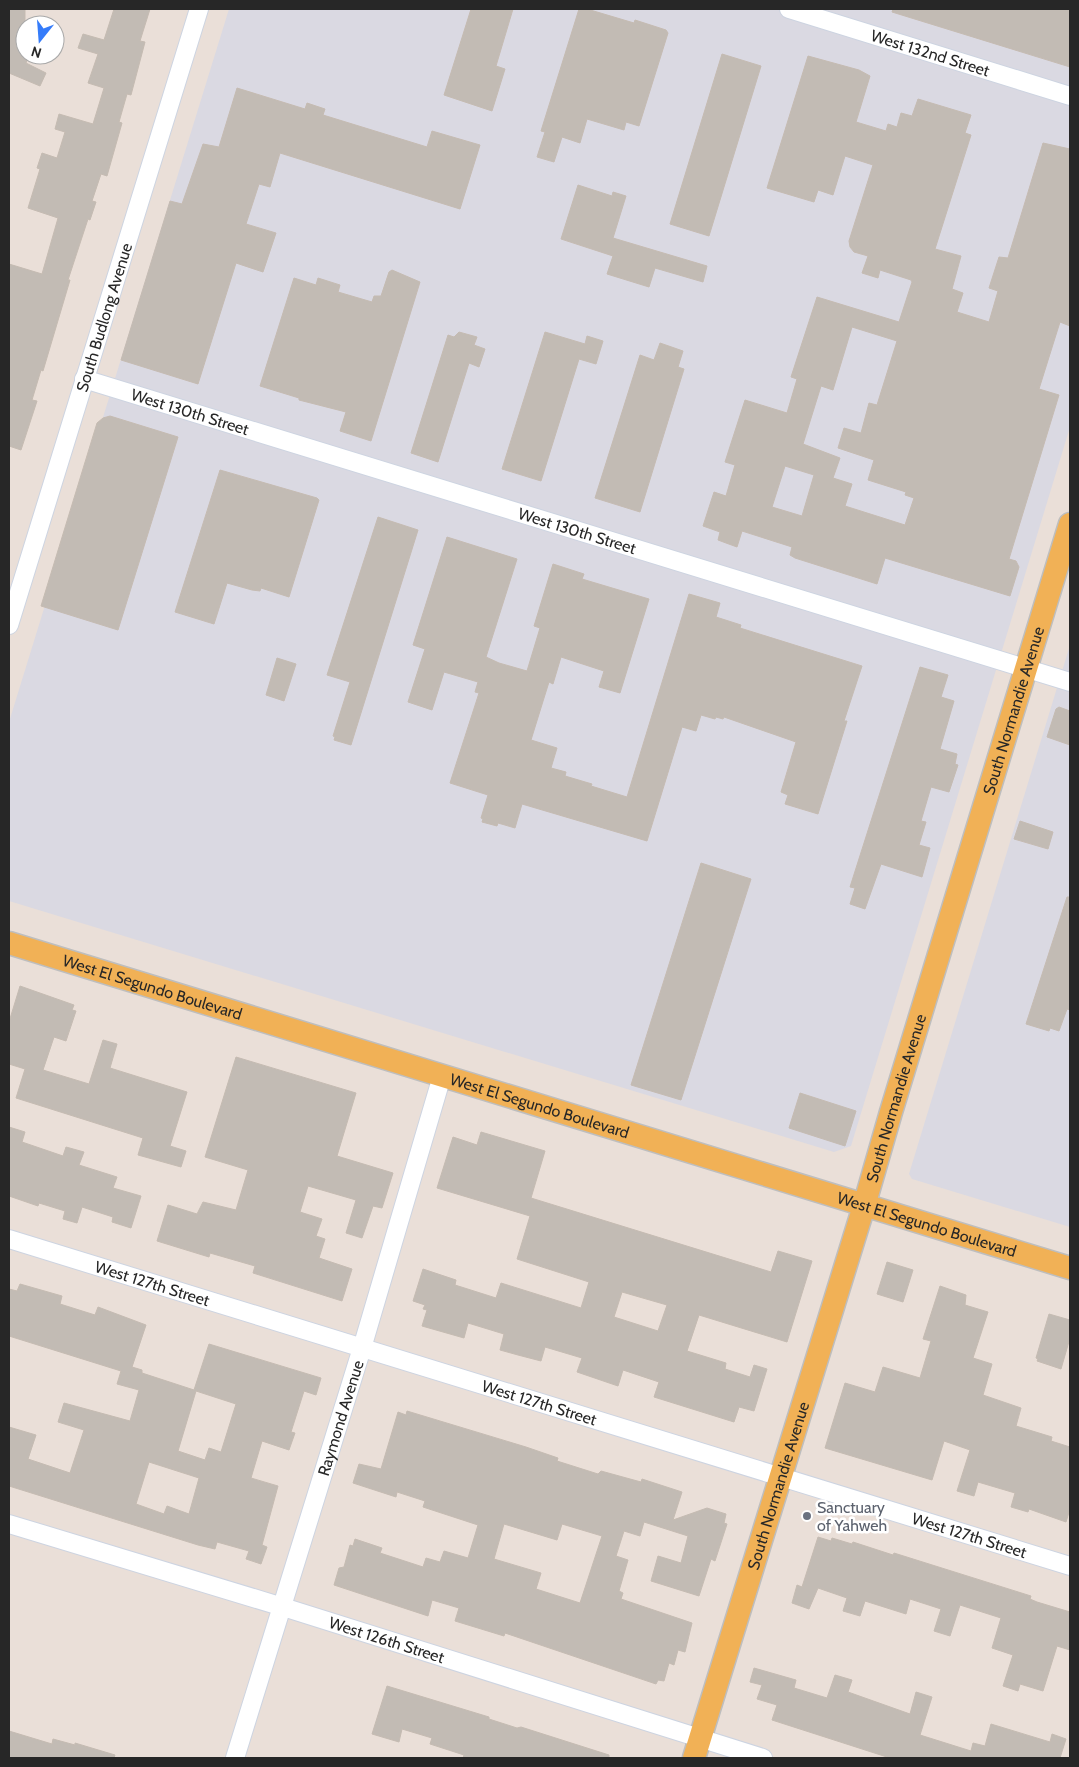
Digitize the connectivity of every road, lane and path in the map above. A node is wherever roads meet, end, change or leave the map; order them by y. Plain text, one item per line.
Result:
1 (200, 9) edge
2 (789, 9) edge
3 (1070, 96) edge
4 (84, 379) junction
5 (1070, 524) edge
6 (9, 625) edge
7 (1026, 669) junction
8 (1070, 682) edge
9 (9, 943) edge
10 (442, 1076) junction
11 (864, 1206) junction
12 (9, 1239) edge
13 (1070, 1268) edge
14 (362, 1348) junction
15 (780, 1476) junction
16 (9, 1524) edge
17 (1070, 1566) edge
18 (283, 1606) junction
19 (697, 1748) edge
20 (235, 1758) edge
21 (763, 1758) edge

1 - 4 street, South Budlong Avenue
2 - 3 street, West 132nd Street
4 - 6 street, South Budlong Avenue
4 - 7 street, West 130th Street
5 - 7 main road, South Normandie Avenue
7 - 8 street, West 130th Street
7 - 11 main road, South Normandie Avenue
9 - 10 main road, West El Segundo Boulevard
10 - 11 main road, West El Segundo Boulevard
10 - 14 street, Raymond Avenue
11 - 13 main road, West El Segundo Boulevard
11 - 15 main road, South Normandie Avenue
12 - 14 street, West 127th Street
14 - 15 street, West 127th Street
14 - 18 street, Raymond Avenue
15 - 17 street, West 127th Street
15 - 19 main road, South Normandie Avenue
16 - 18 street, West 126th Street
18 - 19 street, West 126th Street
18 - 20 street, Raymond Avenue
19 - 21 street, West 126th Street

